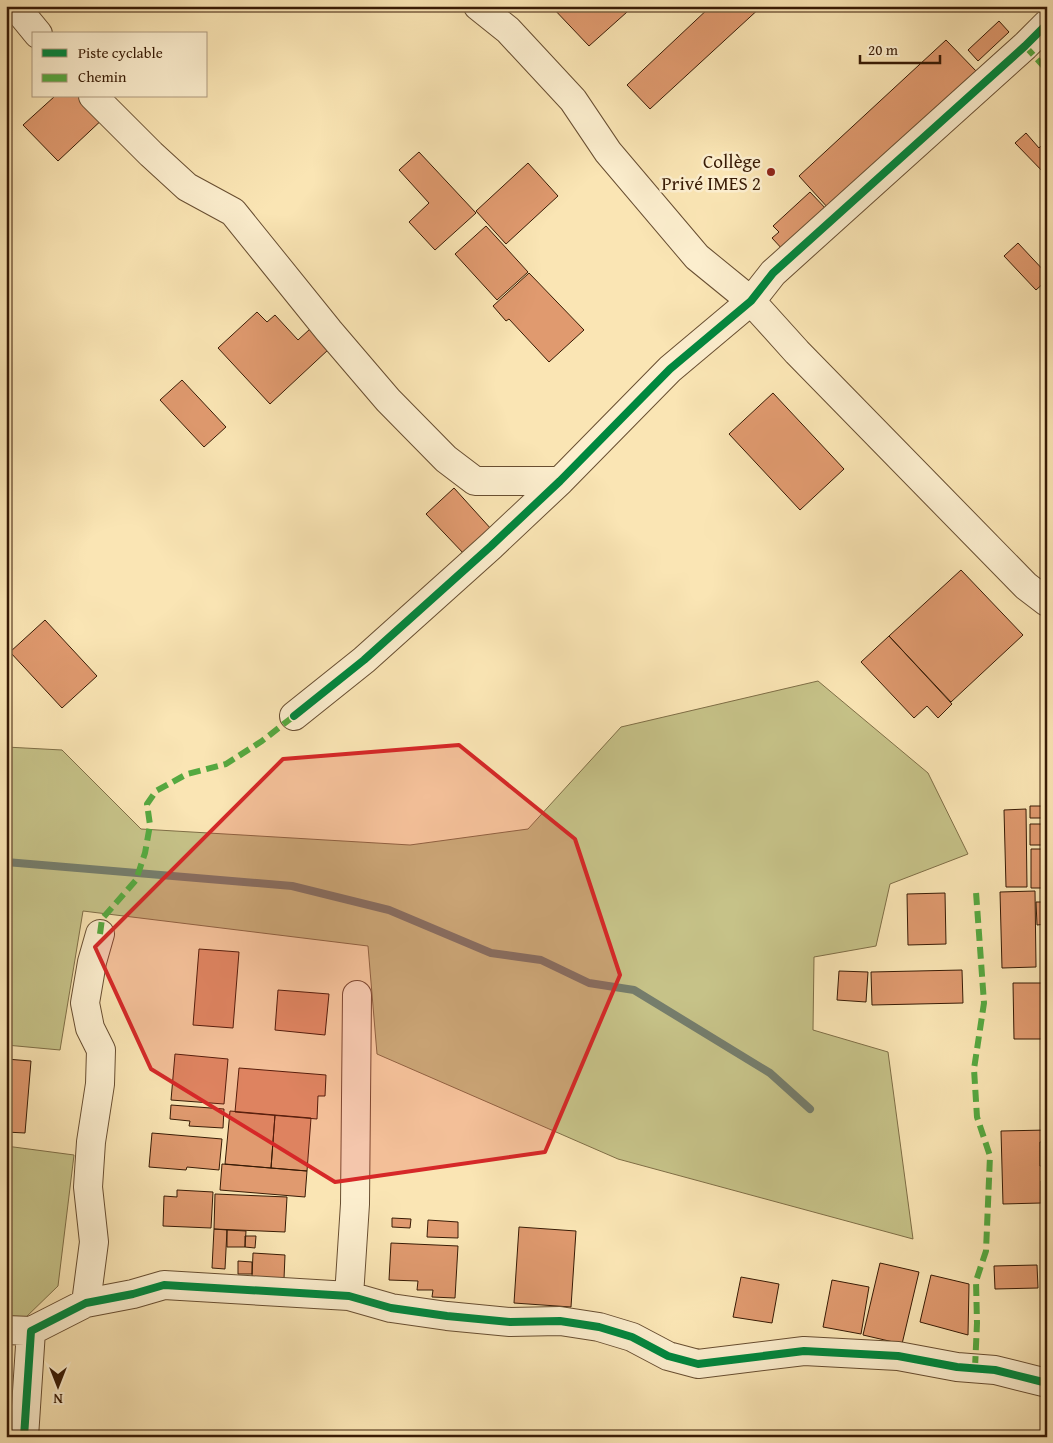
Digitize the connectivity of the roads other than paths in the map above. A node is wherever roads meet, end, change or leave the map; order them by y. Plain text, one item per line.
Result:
1 (15, 6) edge
2 (478, 6) edge
3 (1047, 24) edge
4 (36, 32) edge
5 (95, 98) edge
6 (751, 301) junction
7 (560, 482) junction
8 (1047, 602) edge
9 (294, 716) dead end
10 (100, 934) dead end
11 (357, 995) dead end
12 (349, 1296) junction
13 (86, 1303) junction
14 (19, 1330) edge
15 (1047, 1383) edge
16 (24, 1437) edge

1 - 4 street
2 - 6 street
3 - 6 street
5 - 7 street
6 - 7 street
6 - 8 street
7 - 9 street
10 - 13 street
11 - 12 street
12 - 13 street
12 - 15 street
13 - 14 street
14 - 16 street

